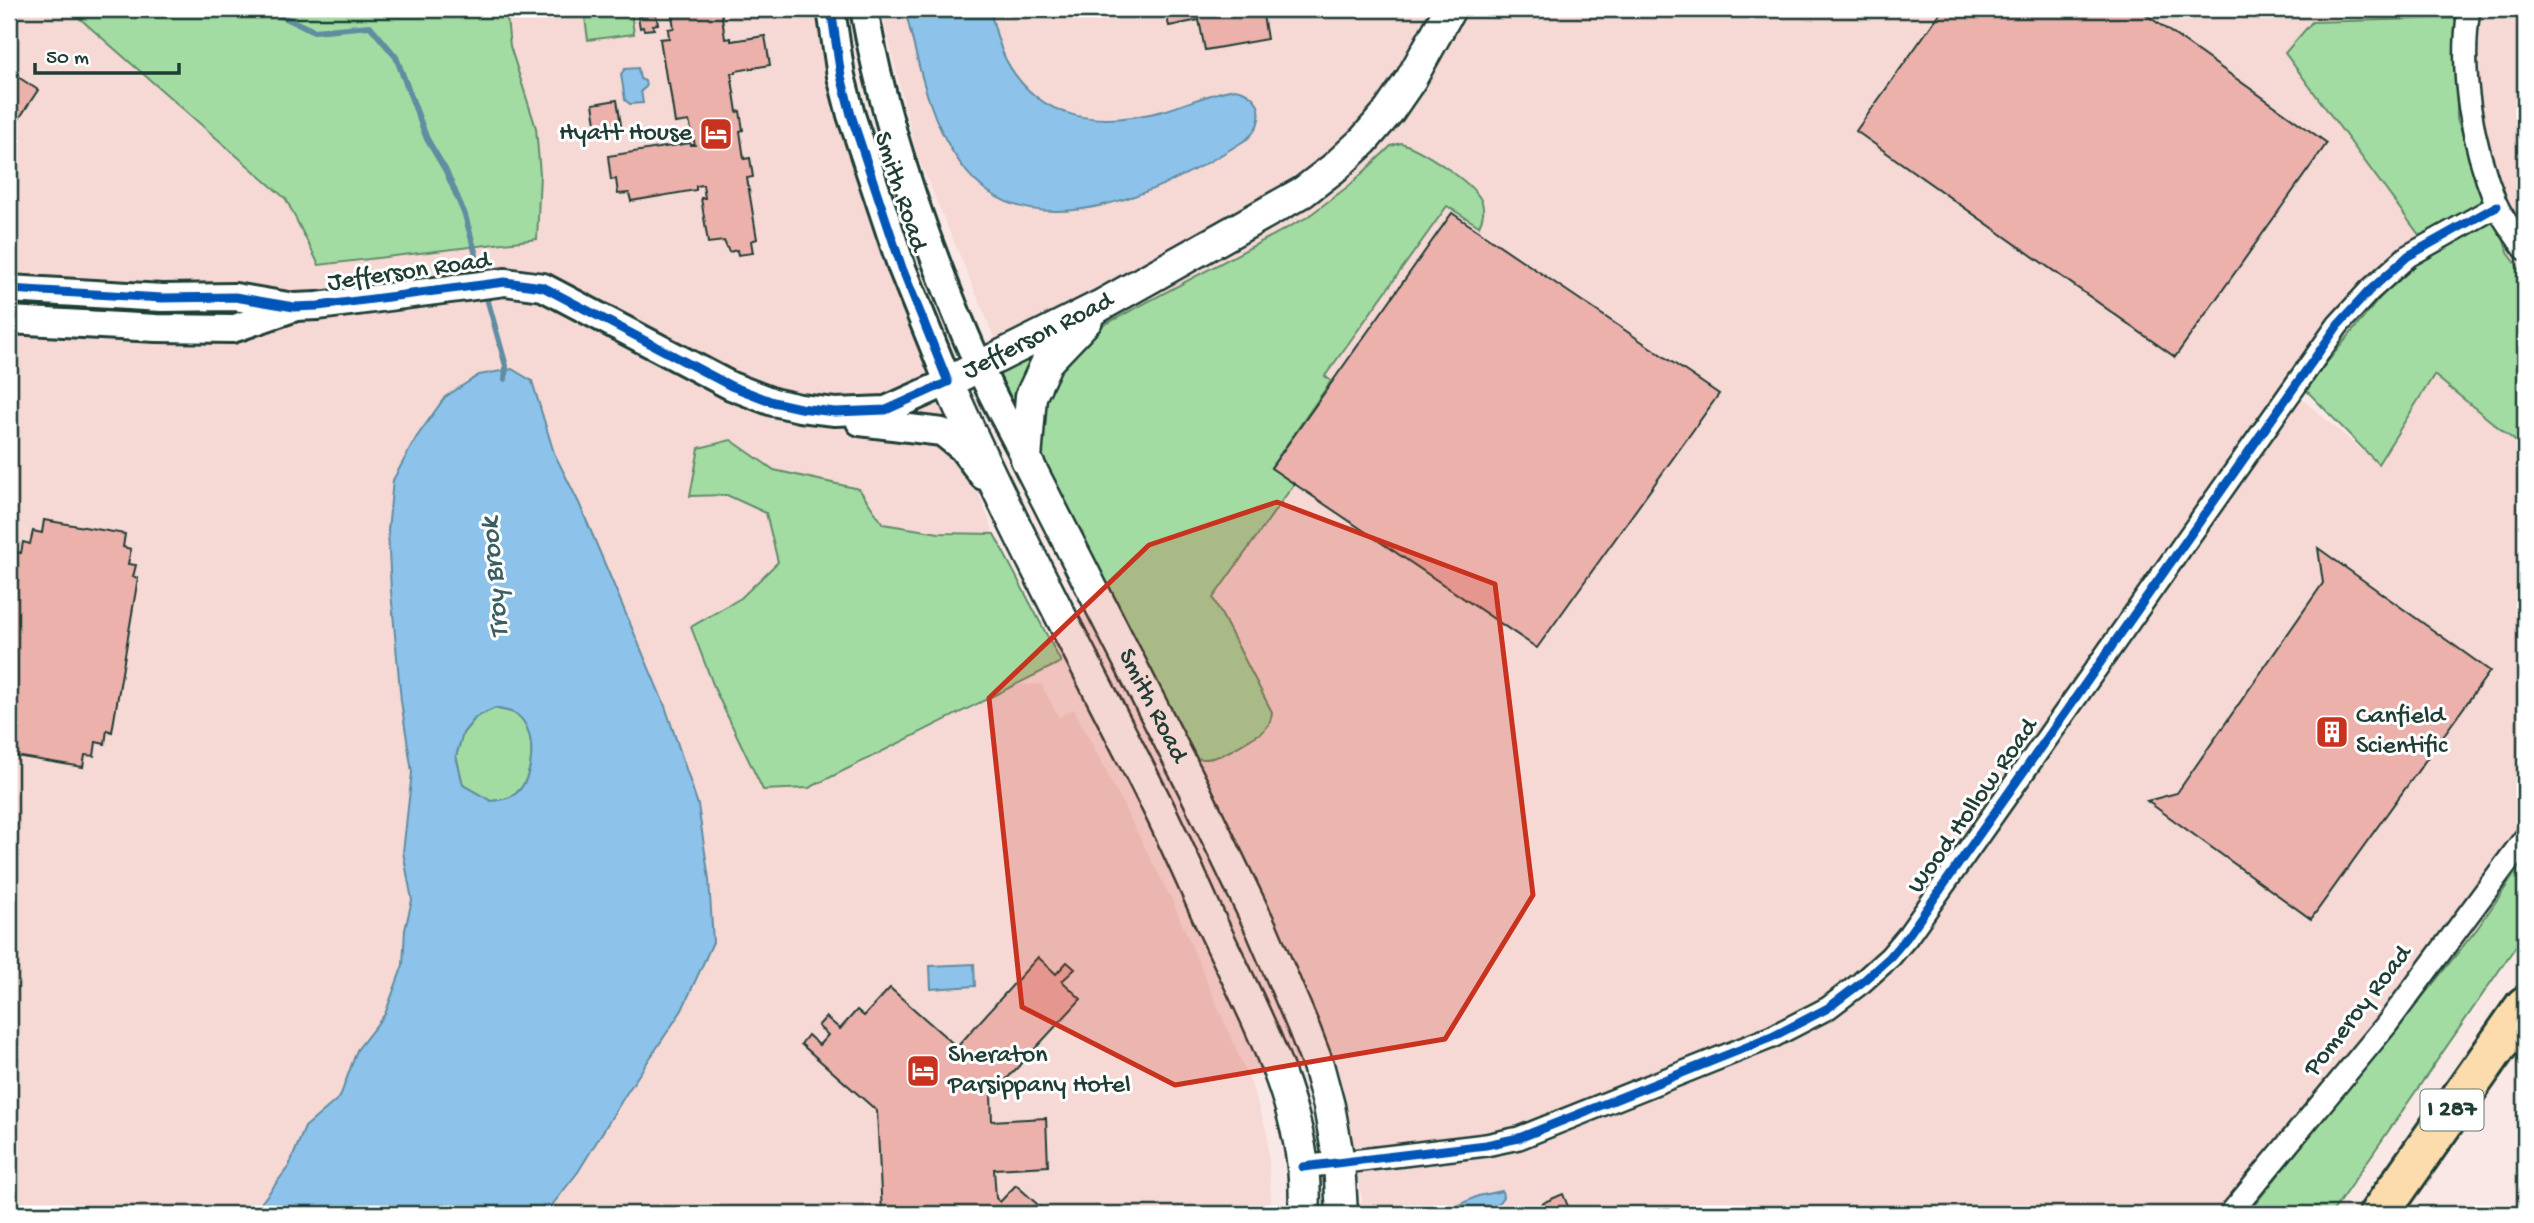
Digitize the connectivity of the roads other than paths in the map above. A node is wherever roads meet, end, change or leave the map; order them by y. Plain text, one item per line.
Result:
1 (831, 9) edge
2 (864, 9) edge
3 (1450, 9) edge
4 (2469, 9) edge
5 (2497, 206) junction
6 (2525, 249) edge
7 (9, 289) edge
8 (1100, 306) junction
9 (294, 307) junction
10 (9, 320) edge
11 (978, 366) junction
12 (948, 382) junction
13 (800, 408) junction
14 (1026, 459) junction
15 (1006, 505) junction
16 (2525, 838) edge
17 (2525, 1006) edge
18 (1339, 1162) junction
19 (1303, 1167) junction
20 (1304, 1214) edge
21 (1342, 1214) edge
22 (2230, 1214) edge
23 (2379, 1214) edge

1 - 12 street, Smith Road
2 - 11 street, Smith Road
3 - 8 main road, Jefferson Road
4 - 5 street
5 - 6 street
5 - 18 street, Wood Hollow Road
7 - 9 street, Jefferson Road
8 - 11 main road, Jefferson Road
8 - 14 main road
9 - 10 street, Jefferson Road
9 - 13 street, Jefferson Road
11 - 12 main road, Jefferson Road
11 - 14 street, Smith Road
12 - 13 street, Jefferson Road
12 - 15 main road, Smith Road
13 - 15 street
14 - 18 main road, Smith Road
15 - 19 main road, Smith Road
16 - 22 street, Pomeroy Road
17 - 23 highway, I 287
18 - 19 street, Wood Hollow Road
18 - 21 main road, Smith Road
19 - 20 main road, Smith Road

